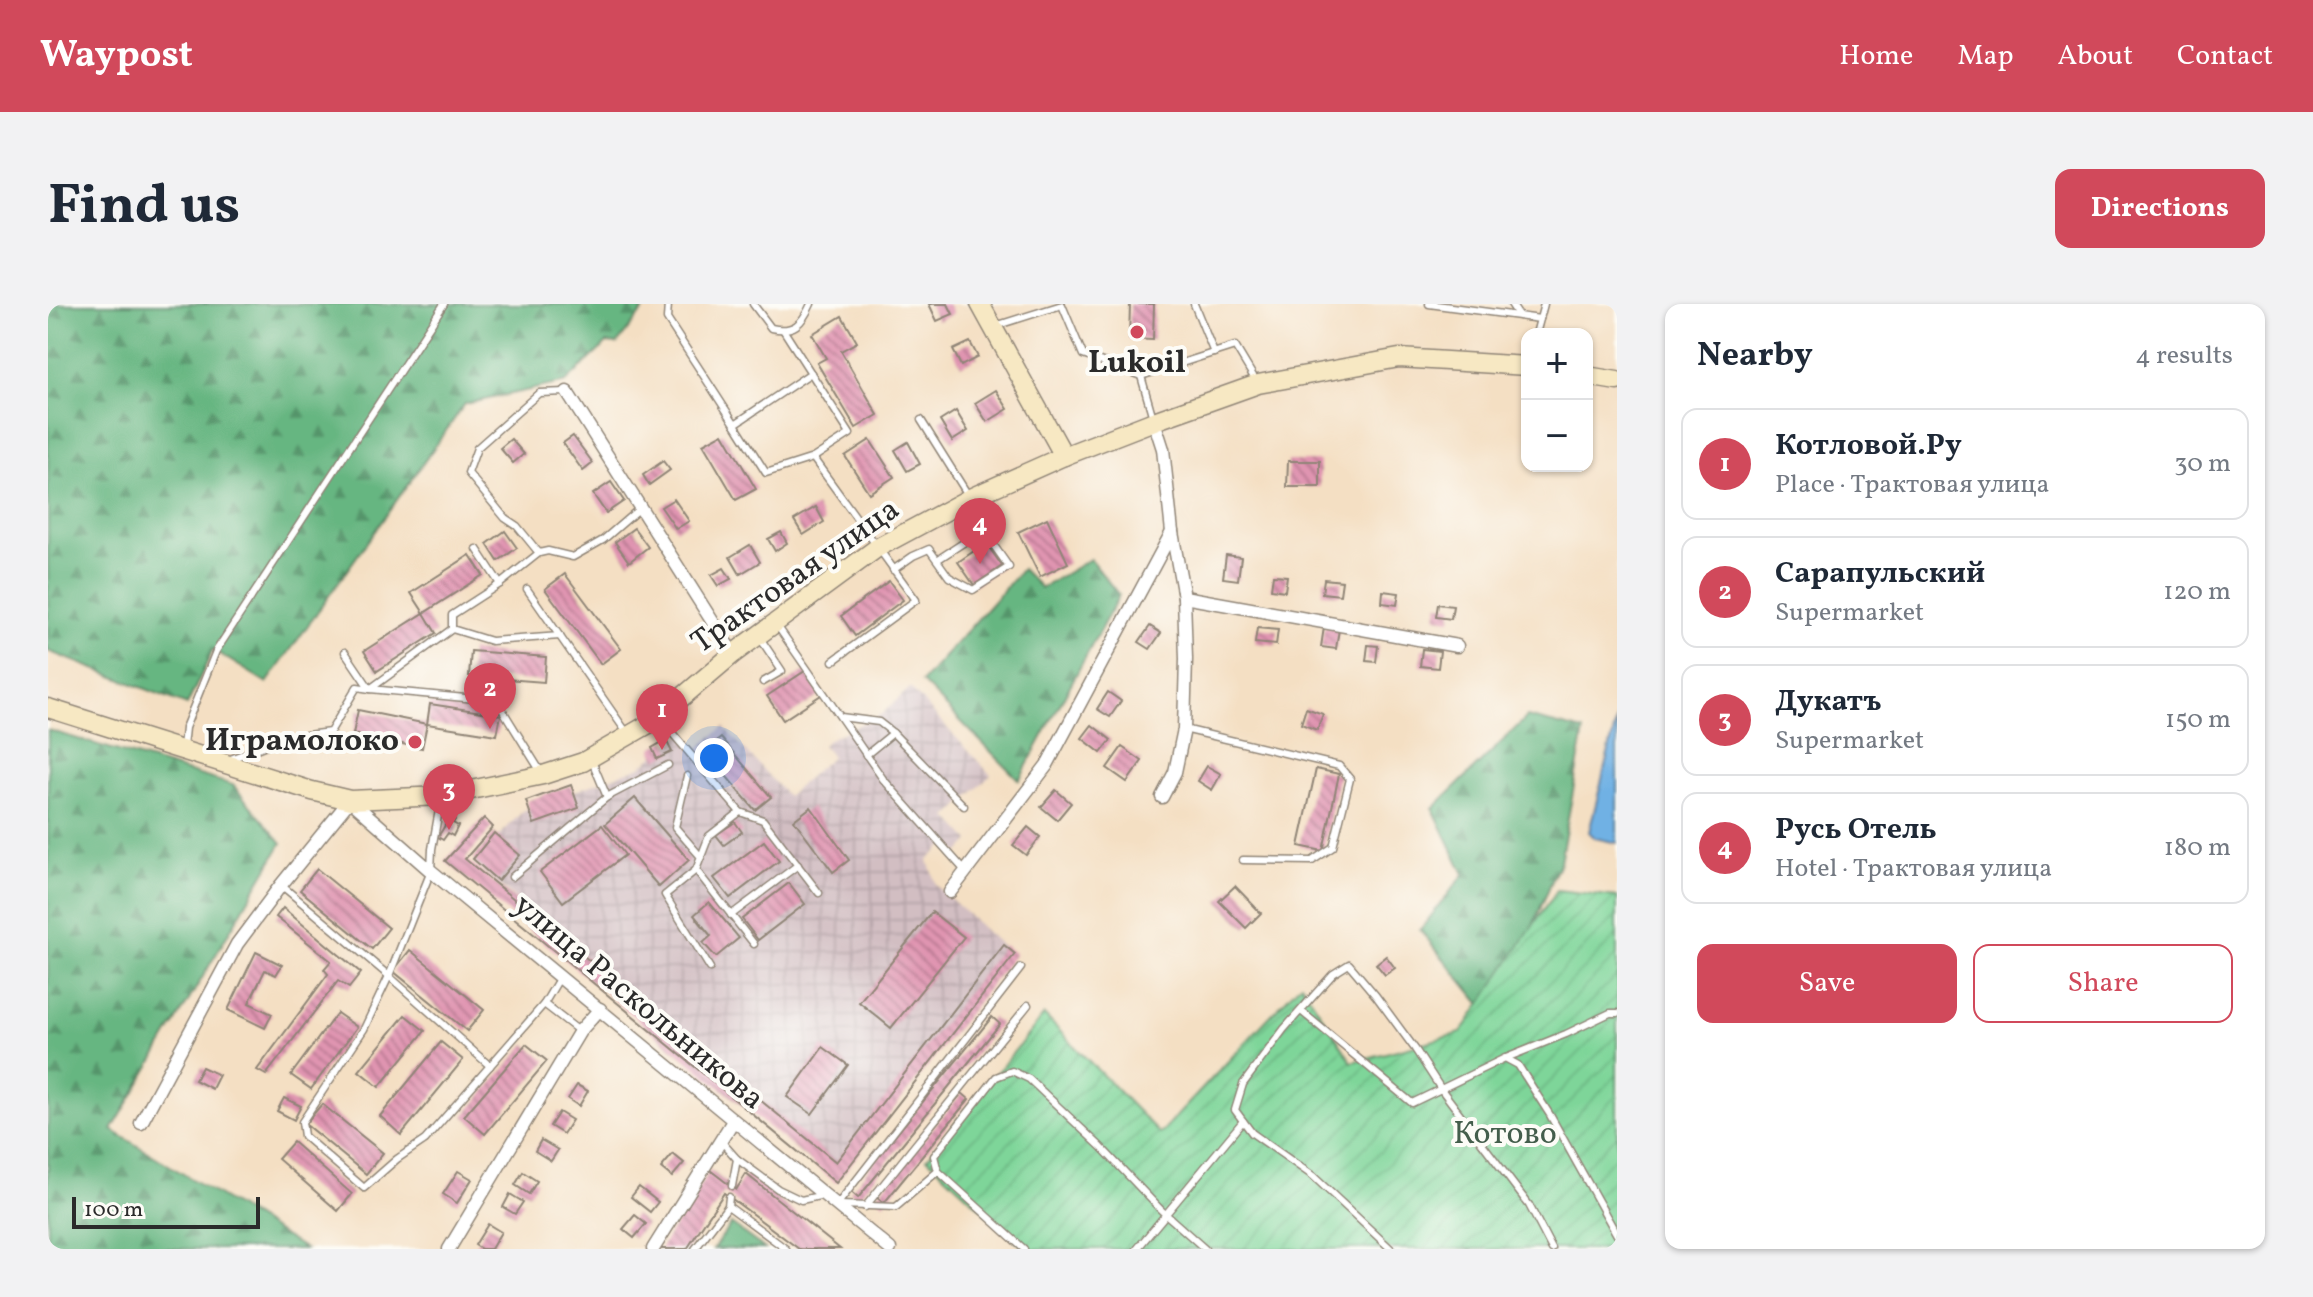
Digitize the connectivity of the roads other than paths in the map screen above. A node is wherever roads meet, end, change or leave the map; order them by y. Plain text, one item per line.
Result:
1 (444, 304) edge
2 (668, 304) edge
3 (753, 304) edge
4 (811, 304) edge
5 (980, 304) edge
6 (1064, 304) edge
7 (1194, 304) edge
8 (1429, 304) edge
9 (1511, 304) edge
10 (1544, 304) edge
11 (1519, 316) junction
12 (1540, 319) junction
13 (993, 327) junction
14 (1538, 328) edge
15 (784, 331) junction
16 (1214, 353) junction
17 (1521, 366) edge
18 (811, 373) junction
19 (1141, 376) junction
20 (1593, 377) edge
21 (1617, 381) edge
22 (1258, 384) junction
23 (567, 392) joint
24 (921, 420) dead end
25 (1154, 421) junction
26 (735, 424) junction
27 (1064, 456) junction
28 (813, 458) junction
29 (970, 498) junction
30 (642, 507) junction
31 (1172, 532) junction
32 (877, 548) junction
33 (477, 549) dead end
34 (539, 553) junction
35 (937, 560) junction
36 (893, 570) junction
37 (500, 584) junction
38 (527, 589) dead end
39 (1184, 597) junction
40 (775, 622) junction
41 (452, 629) junction
42 (758, 635) junction
43 (560, 636) junction
44 (1457, 646) dead end
45 (345, 652) dead end
46 (733, 654) junction
47 (833, 661) dead end
48 (763, 682) dead end
49 (370, 689) junction
50 (48, 708) edge
51 (659, 717) junction
52 (840, 717) junction
53 (1184, 729) junction
54 (893, 733) junction
55 (629, 736) junction
56 (182, 751) junction
57 (866, 755) junction
58 (591, 758) junction
59 (221, 763) junction
60 (668, 765) dead end
61 (543, 775) junction
62 (687, 776) dead end
63 (438, 796) junction
64 (607, 797) junction
65 (1162, 797) dead end
66 (350, 800) junction
67 (964, 806) dead end
68 (740, 812) junction
69 (701, 857) junction
70 (1243, 860) dead end
71 (798, 865) junction
72 (696, 870) junction
73 (431, 871) junction
74 (966, 872) junction
75 (512, 877) dead end
76 (281, 885) junction
77 (950, 892) dead end
78 (819, 893) dead end
79 (731, 915) junction
80 (754, 944) dead end
81 (710, 968) dead end
82 (1021, 968) dead end
83 (389, 976) junction
84 (560, 977) junction
85 (544, 1004) junction
86 (1028, 1005) dead end
87 (600, 1009) junction
88 (1301, 1011) junction
89 (1617, 1013) edge
90 (580, 1031) junction
91 (1505, 1058) junction
92 (490, 1066) junction
93 (1441, 1089) junction
94 (733, 1121) junction
95 (1243, 1121) junction
96 (141, 1123) dead end
97 (721, 1141) junction
98 (737, 1159) junction
99 (938, 1171) junction
100 (732, 1186) dead end
101 (824, 1195) junction
102 (729, 1197) dead end
103 (837, 1205) junction
104 (728, 1206) junction
105 (865, 1207) junction
106 (1166, 1214) junction
107 (1617, 1235) edge
108 (449, 1249) edge
109 (653, 1249) edge
110 (695, 1249) edge
111 (786, 1249) edge
112 (890, 1249) edge
113 (1024, 1249) edge
114 (1137, 1249) edge
115 (1205, 1249) edge
116 (1391, 1249) edge
117 (1552, 1249) edge

1 - 56 lane
2 - 26 lane
3 - 15 lane
4 - 15 lane
5 - 13 main road
6 - 13 lane
6 - 19 lane
7 - 16 lane
8 - 11 lane
9 - 11 lane
10 - 12 lane
11 - 12 lane
12 - 14 lane
13 - 27 main road
15 - 18 lane
16 - 19 lane
16 - 22 lane
17 - 22 main road, Трактовая улица
18 - 26 lane
18 - 28 lane
19 - 25 lane
20 - 21 main road
22 - 25 main road, Трактовая улица
23 - 30 street
23 - 34 lane
24 - 29 lane
25 - 27 main road, Трактовая улица
25 - 31 street
26 - 28 lane
27 - 29 main road, Трактовая улица
28 - 32 lane
29 - 32 main road, Трактовая улица
30 - 34 lane
30 - 46 street
31 - 39 street
31 - 74 street
32 - 36 lane
32 - 40 main road, Трактовая улица
33 - 37 lane
34 - 37 lane
35 - 35 lane
35 - 36 lane
36 - 47 lane
37 - 41 lane
38 - 43 lane
39 - 44 street
39 - 53 street
40 - 42 main road, Трактовая улица
40 - 52 lane
41 - 43 lane
41 - 49 lane
42 - 46 main road, Трактовая улица
42 - 48 lane
43 - 55 lane
45 - 49 lane
46 - 51 main road, Трактовая улица
49 - 59 lane
49 - 61 lane
50 - 56 main road, улица Раскольникова
51 - 55 main road, Трактовая улица
51 - 68 lane
52 - 54 lane
52 - 57 lane
53 - 65 street
53 - 70 lane
54 - 57 lane
54 - 67 lane
55 - 58 main road, Трактовая улица
56 - 59 main road, улица Раскольникова
57 - 74 lane
58 - 61 main road, Трактовая улица
58 - 64 lane
59 - 66 main road, улица Раскольникова
60 - 64 lane
61 - 63 main road, Трактовая улица
62 - 69 lane
63 - 66 main road, улица Раскольникова
63 - 73 lane
64 - 75 lane
66 - 73 street, улица Раскольникова
66 - 76 street
68 - 69 lane
68 - 71 lane
69 - 72 lane
71 - 78 lane
71 - 79 lane
72 - 79 lane
72 - 81 lane
73 - 83 lane
73 - 84 street, улица Раскольникова
74 - 77 street
76 - 83 lane
76 - 96 street
79 - 80 lane
82 - 103 lane
83 - 92 lane
83 - 92 lane
84 - 85 lane
84 - 87 street, улица Раскольникова
85 - 90 lane
85 - 92 lane
86 - 105 lane
87 - 90 street
87 - 94 street, улица Раскольникова
88 - 93 lane
88 - 93 lane
88 - 95 lane
89 - 91 lane
90 - 108 street
91 - 93 lane
91 - 107 lane
93 - 117 lane
94 - 97 street
94 - 101 street, улица Раскольникова
95 - 106 lane
95 - 116 lane
97 - 98 lane
97 - 109 street
98 - 100 lane
98 - 101 lane
99 - 105 lane
99 - 106 lane
99 - 113 lane
101 - 103 street, улица Раскольникова
102 - 104 lane
103 - 105 lane
103 - 112 street, улица Раскольникова
104 - 110 lane
104 - 111 lane
106 - 114 lane
106 - 115 lane

